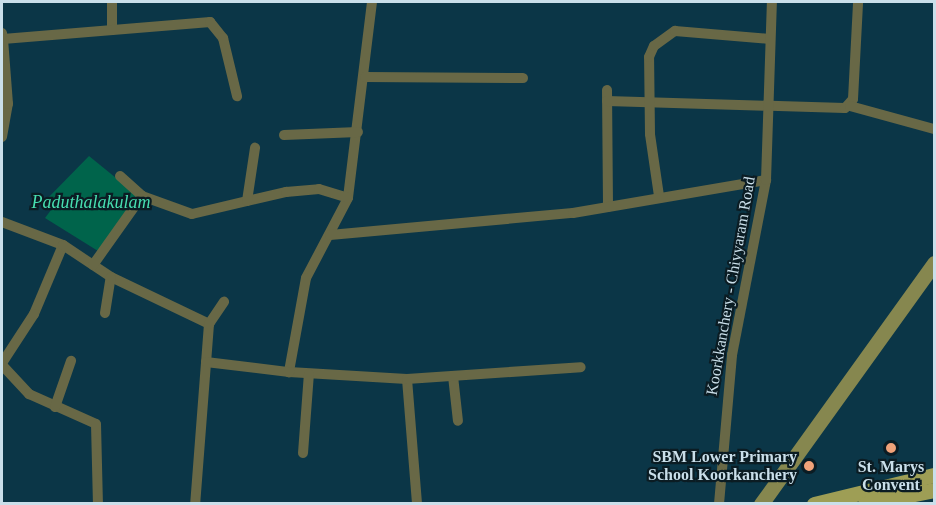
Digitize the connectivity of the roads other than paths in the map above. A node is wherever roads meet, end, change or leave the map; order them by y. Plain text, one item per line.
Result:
1 (112, 2) edge
2 (368, 2) edge
3 (772, 2) edge
4 (858, 2) edge
5 (112, 30) junction
6 (2, 36) edge
7 (770, 39) junction
8 (3, 63) edge
9 (365, 77) junction
10 (523, 78) dead end
11 (607, 90) dead end
12 (237, 96) dead end
13 (607, 101) junction
14 (650, 102) junction
15 (850, 106) junction
16 (768, 109) junction
17 (934, 129) edge
18 (358, 132) junction
19 (284, 135) dead end
20 (2, 137) edge
21 (255, 148) dead end
22 (120, 176) dead end
23 (766, 180) junction
24 (142, 196) junction
25 (659, 196) junction
26 (348, 198) junction
27 (247, 201) junction
28 (608, 207) junction
29 (2, 222) edge
30 (330, 235) junction
31 (63, 245) junction
32 (934, 263) edge
33 (93, 265) junction
34 (111, 277) junction
35 (225, 302) dead end
36 (105, 313) dead end
37 (209, 324) junction
38 (71, 361) dead end
39 (206, 362) junction
40 (2, 364) edge
41 (581, 368) dead end
42 (290, 372) junction
43 (309, 374) junction
44 (453, 376) junction
45 (407, 379) junction
46 (55, 407) junction
47 (458, 421) dead end
48 (303, 453) dead end
49 (934, 475) edge
50 (934, 490) edge
51 (98, 504) edge
52 (195, 504) edge
53 (417, 504) edge
54 (719, 504) edge
55 (761, 504) edge
56 (814, 504) edge
57 (865, 504) edge

1 - 5 street
2 - 9 street
3 - 7 street, Koorkkanchery - Chiyyaram Road
4 - 15 street
5 - 6 street
5 - 12 street
6 - 8 street
7 - 14 street
7 - 16 street, Koorkkanchery - Chiyyaram Road
8 - 20 street
9 - 10 street
9 - 18 street
11 - 13 street
13 - 14 street
13 - 28 street
14 - 16 street
14 - 25 street
15 - 16 street
15 - 17 street
16 - 23 street, Koorkkanchery - Chiyyaram Road
18 - 19 street
18 - 26 street
21 - 27 street
22 - 24 street
23 - 25 street
23 - 54 street, Koorkkanchery - Chiyyaram Road
24 - 27 street
24 - 33 street
25 - 28 street
26 - 27 street
26 - 30 street
28 - 30 street
29 - 31 street
30 - 42 street
31 - 33 street
31 - 40 street
32 - 55 main road
33 - 34 street
34 - 36 street
34 - 37 street
35 - 37 street
37 - 39 street
38 - 46 street
39 - 42 street
39 - 52 street
40 - 46 street
41 - 44 street
42 - 43 street
43 - 45 street
43 - 48 street
44 - 45 street
44 - 47 street
45 - 53 street
46 - 51 street
49 - 56 main road
50 - 57 main road

